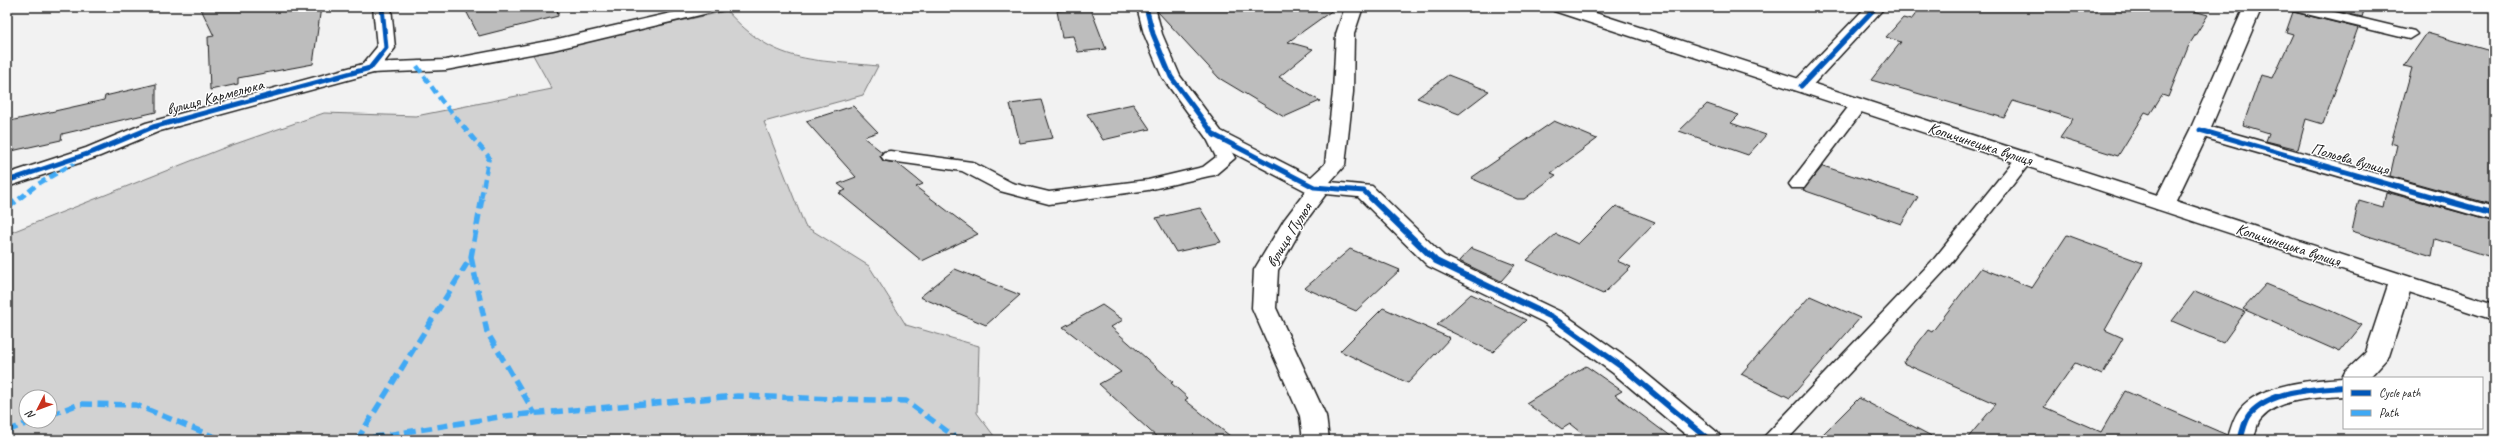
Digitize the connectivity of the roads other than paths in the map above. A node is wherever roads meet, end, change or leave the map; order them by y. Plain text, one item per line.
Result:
1 (382, 7) edge
2 (716, 7) edge
3 (1146, 7) edge
4 (1354, 7) edge
5 (1560, 7) edge
6 (1876, 7) edge
7 (2253, 7) edge
8 (2295, 7) edge
9 (2409, 34) dead end
10 (370, 68) junction
11 (1801, 86) junction
12 (1859, 105) junction
13 (2200, 130) junction
14 (1214, 135) junction
15 (890, 156) dead end
16 (2024, 159) junction
17 (7, 181) edge
18 (1798, 184) dead end
19 (1314, 187) junction
20 (2164, 204) junction
21 (2494, 214) edge
22 (2401, 282) junction
23 (2494, 312) edge
24 (2355, 377) edge
25 (2343, 387) edge
26 (1316, 440) edge
27 (1709, 440) edge
28 (1773, 440) edge
29 (2240, 440) edge

1 - 10 street
2 - 10 lane
3 - 14 street
4 - 19 street, вулиця Пулюя
5 - 11 street, Копичинецька вулиця
6 - 11 street
7 - 13 street
8 - 9 lane
10 - 17 street, вулиця Кармелюка
11 - 12 street, Копичинецька вулиця
12 - 16 street, Копичинецька вулиця
12 - 18 lane
13 - 20 street
13 - 21 street, Польова вулиця
14 - 15 lane
14 - 19 street
16 - 20 street, Копичинецька вулиця
16 - 28 lane
19 - 26 street, вулиця Пулюя
19 - 27 street
20 - 22 street, Копичинецька вулиця
22 - 23 street, Копичинецька вулиця
22 - 24 street
25 - 29 street

